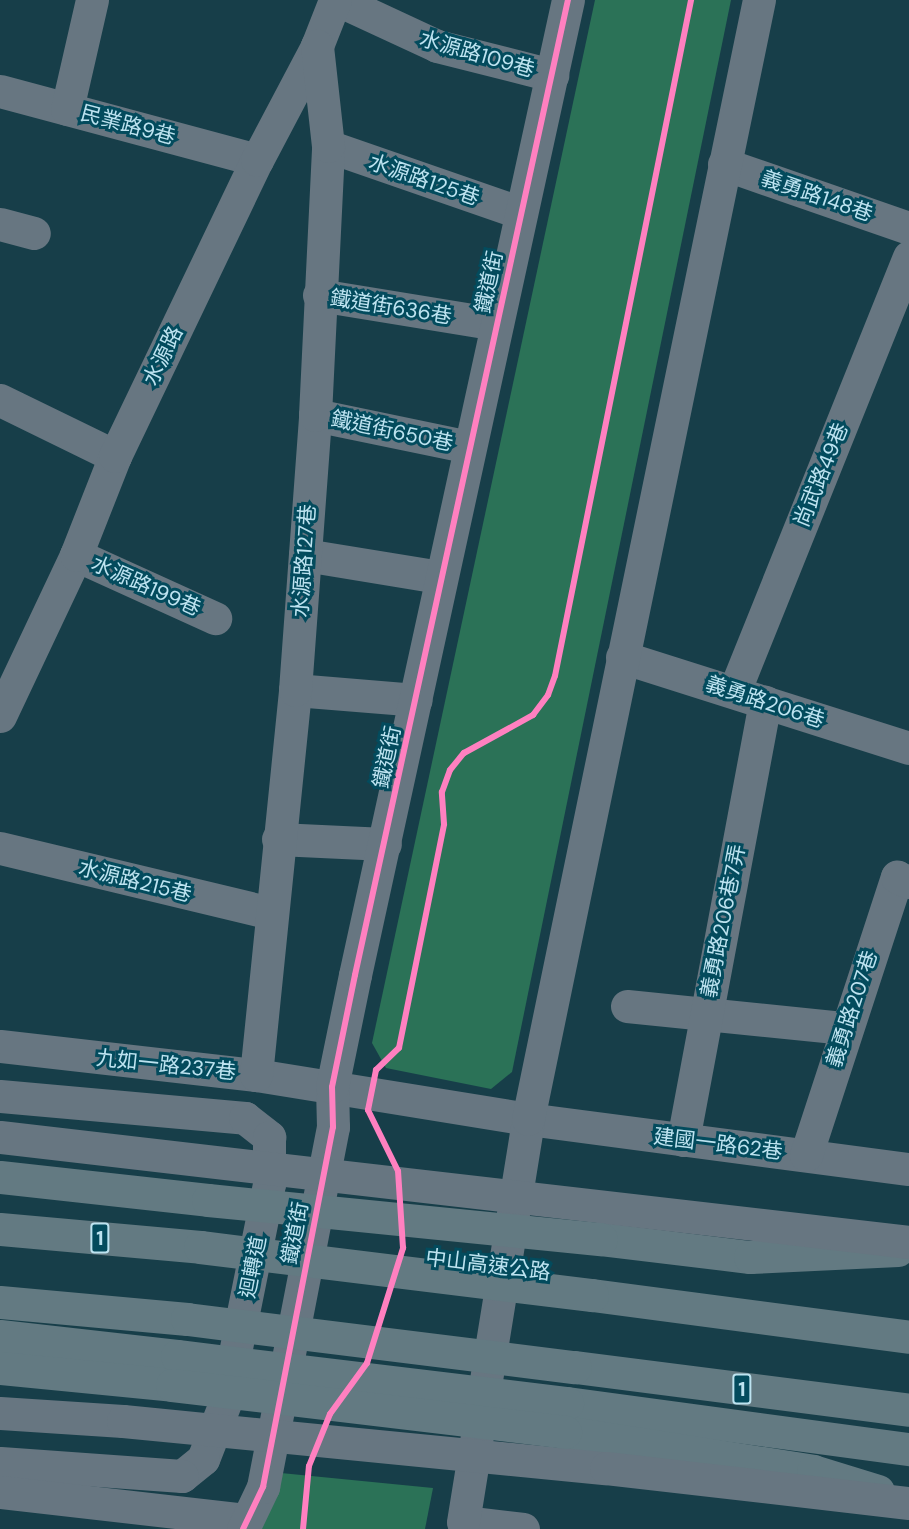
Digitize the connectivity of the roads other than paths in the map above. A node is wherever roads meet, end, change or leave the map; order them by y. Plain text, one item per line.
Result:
1 (92, 0) edge
2 (336, 0) edge
3 (568, 0) edge
4 (759, 0) edge
5 (317, 46) junction
6 (552, 75) junction
7 (0, 91) edge
8 (67, 109) junction
9 (328, 146) junction
10 (257, 160) junction
11 (724, 164) junction
12 (521, 213) junction
13 (0, 224) edge
14 (909, 228) edge
15 (34, 233) dead end
16 (909, 257) edge
17 (319, 295) junction
18 (497, 324) junction
19 (0, 400) edge
20 (315, 416) junction
21 (469, 447) junction
22 (115, 456) junction
23 (76, 555) junction
24 (305, 555) junction
25 (440, 576) junction
26 (215, 618) dead end
27 (622, 657) junction
28 (295, 690) junction
29 (734, 692) junction
30 (416, 700) junction
31 (765, 702) junction
32 (0, 716) edge
33 (909, 748) edge
34 (278, 839) junction
35 (385, 844) junction
36 (0, 848) edge
37 (909, 882) edge
38 (270, 913) junction
39 (627, 1006) dead end
40 (705, 1015) junction
41 (845, 1028) junction
42 (0, 1046) edge
43 (256, 1075) junction
44 (332, 1087) junction
45 (0, 1096) edge
46 (528, 1119) junction
47 (0, 1137) edge
48 (683, 1140) junction
49 (806, 1155) junction
50 (909, 1169) edge
51 (0, 1177) edge
52 (0, 1229) edge
53 (909, 1242) edge
54 (909, 1250) edge
55 (0, 1302) edge
56 (909, 1317) edge
57 (778, 1318) junction
58 (0, 1336) edge
59 (909, 1338) edge
60 (0, 1368) edge
61 (174, 1371) junction
62 (909, 1410) edge
63 (0, 1413) edge
64 (566, 1418) junction
65 (909, 1449) edge
66 (0, 1463) edge
67 (0, 1492) edge
68 (909, 1502) edge
69 (244, 1524) edge
70 (524, 1529) edge

1 - 8 street
2 - 5 street, 水源路
2 - 6 street, 水源路109巷
3 - 6 street, 鐵道街
4 - 11 street
5 - 9 street, 水源路127巷
5 - 10 street, 水源路
6 - 12 street, 鐵道街
7 - 8 street, 民業路9巷
8 - 10 street, 民業路9巷
9 - 12 street, 水源路125巷
9 - 17 street, 水源路127巷
10 - 22 street, 水源路
11 - 14 street, 義勇路148巷
11 - 27 street
12 - 18 street, 鐵道街
13 - 15 street
16 - 29 street, 尚武路49巷
17 - 18 street, 鐵道街636巷
17 - 20 street, 水源路127巷
18 - 21 street, 鐵道街
19 - 22 street
20 - 21 street, 鐵道街650巷
20 - 24 street, 水源路127巷
21 - 25 street, 鐵道街
22 - 23 street, 水源路
23 - 26 street, 水源路199巷
23 - 32 street, 水源路
24 - 25 street
24 - 28 street, 水源路127巷
25 - 30 street, 鐵道街
27 - 29 street, 義勇路206巷
27 - 46 street
28 - 30 street
28 - 34 street, 水源路127巷
29 - 31 street, 義勇路206巷
30 - 35 street, 鐵道街
31 - 33 street, 義勇路206巷
31 - 40 street, 義勇路206巷7弄
34 - 35 street
34 - 38 street, 水源路127巷
35 - 44 street, 鐵道街
36 - 38 street, 水源路215巷
37 - 41 street, 義勇路207巷
38 - 43 street, 水源路127巷
39 - 40 street
40 - 41 street
40 - 48 street, 義勇路206巷7弄
41 - 49 street, 義勇路207巷
42 - 43 street, 九如一路237巷
43 - 44 street, 九如一路237巷
44 - 46 street, 九如一路237巷
44 - 69 street, 鐵道街
45 - 66 street, 迴轉道
46 - 48 street, 建國一路62巷
46 - 70 street
47 - 53 street, bridge
48 - 49 street, 建國一路62巷
49 - 50 street, 建國一路62巷
51 - 54 highway, bridge
52 - 57 highway, 中山高速公路 / 1, bridge
55 - 62 highway, 1, bridge
56 - 57 highway
57 - 59 highway, 中山高速公路 / 1
58 - 61 highway
60 - 61 highway
61 - 64 highway, bridge
63 - 68 street, bridge
64 - 65 highway
64 - 68 highway
67 - 69 street

